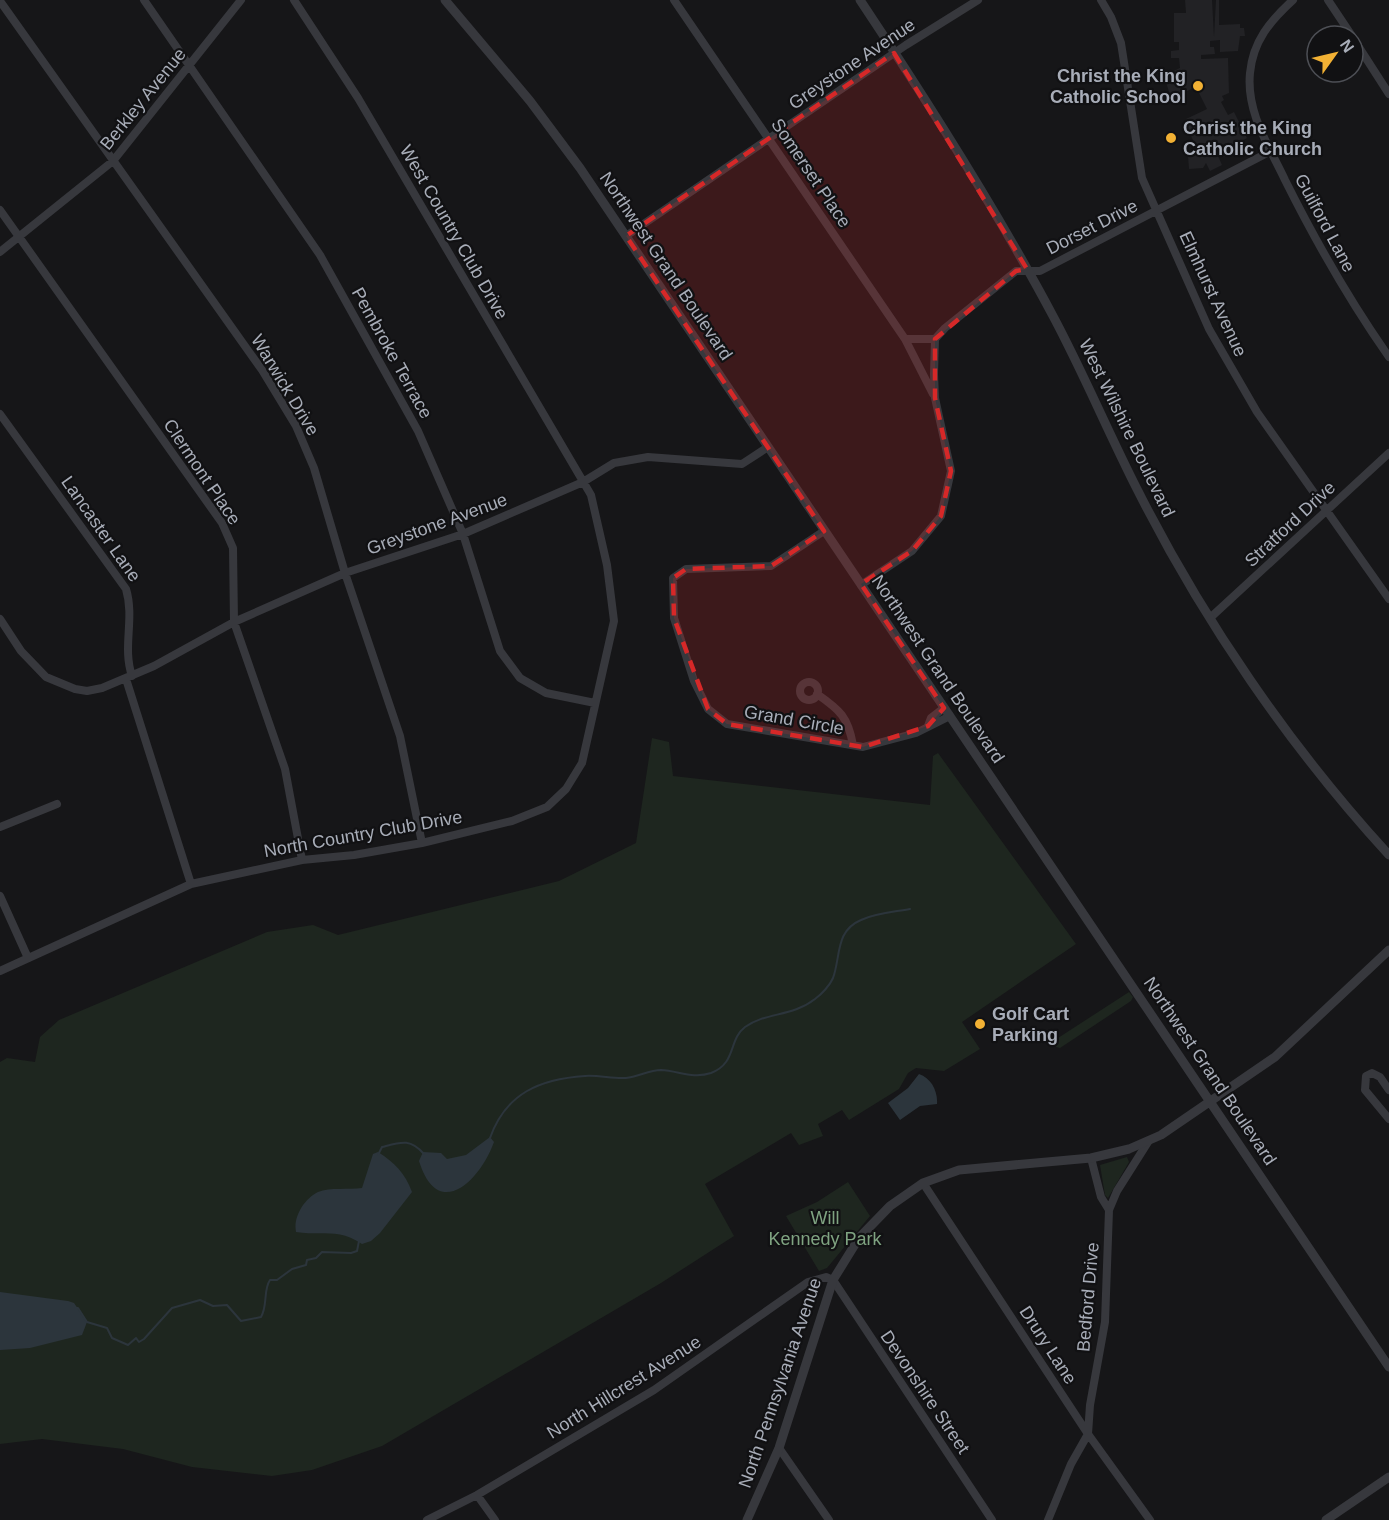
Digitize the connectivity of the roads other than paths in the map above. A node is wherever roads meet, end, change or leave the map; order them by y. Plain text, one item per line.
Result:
1 (144, 0) edge
2 (241, 0) edge
3 (294, 0) edge
4 (445, 0) edge
5 (674, 0) edge
6 (860, 0) edge
7 (978, 0) edge
8 (1101, 0) edge
9 (1293, 0) edge
10 (1328, 0) edge
11 (0, 1) edge
12 (1344, 24) edge
13 (894, 53) junction
14 (1365, 57) edge
15 (190, 65) junction
16 (1389, 94) edge
17 (770, 138) junction
18 (1271, 151) junction
19 (113, 161) junction
20 (0, 210) edge
21 (1158, 210) junction
22 (626, 236) junction
23 (20, 238) junction
24 (0, 252) edge
25 (1027, 269) junction
26 (905, 339) junction
27 (935, 339) junction
28 (1389, 357) edge
29 (935, 398) junction
30 (0, 414) edge
31 (768, 447) junction
32 (1389, 453) edge
33 (583, 482) junction
34 (1327, 511) junction
35 (824, 531) junction
36 (463, 534) junction
37 (345, 573) junction
38 (861, 585) junction
39 (1389, 599) edge
40 (1210, 618) junction
41 (0, 619) edge
42 (234, 622) junction
43 (129, 677) junction
44 (817, 694) dead end
45 (595, 703) junction
46 (945, 708) junction
47 (950, 716) junction
48 (928, 726) junction
49 (853, 746) junction
50 (57, 804) dead end
51 (0, 827) edge
52 (422, 843) junction
53 (1389, 855) edge
54 (303, 860) junction
55 (191, 884) junction
56 (0, 896) edge
57 (1389, 950) edge
58 (28, 958) junction
59 (0, 971) edge
60 (1389, 1090) edge
61 (1211, 1102) junction
62 (1389, 1119) edge
63 (1148, 1142) junction
64 (1091, 1158) junction
65 (924, 1183) junction
66 (1109, 1210) junction
67 (833, 1280) junction
68 (1389, 1367) edge
69 (1088, 1434) junction
70 (779, 1448) junction
71 (1389, 1477) edge
72 (477, 1495) junction
73 (427, 1520) edge
74 (495, 1520) edge
75 (747, 1520) edge
76 (829, 1520) edge
77 (992, 1520) edge
78 (1048, 1520) edge
79 (1150, 1520) edge
80 (1326, 1520) edge

1 - 15 street, Pembroke Terrace
2 - 15 street, Berkley Avenue
3 - 33 street, West Country Club Drive
4 - 22 street, Northwest Grand Boulevard
5 - 17 street, Somerset Place
6 - 13 street, West Wilshire Boulevard
7 - 13 street, Greystone Avenue
8 - 21 street, Elmhurst Avenue
9 - 18 street, Guilford Lane
10 - 12 street
11 - 19 street, Warwick Drive
13 - 17 street, Greystone Avenue
13 - 25 street, West Wilshire Boulevard
14 - 16 street
15 - 19 street, Berkley Avenue
15 - 36 street, Pembroke Terrace
17 - 22 street, Greystone Avenue
17 - 26 street, Somerset Place
18 - 21 street, Dorset Drive
18 - 28 street, Guilford Lane
19 - 23 street, Berkley Avenue
19 - 37 street, Warwick Drive
20 - 23 street, Clermont Place
21 - 25 street, Dorset Drive
21 - 34 street, Elmhurst Avenue
22 - 31 street, Northwest Grand Boulevard
23 - 24 street, Berkley Avenue
23 - 42 street, Clermont Place
25 - 27 street, Dorset Drive
25 - 40 street, West Wilshire Boulevard
26 - 27 street
26 - 29 street, Somerset Place
27 - 29 street
29 - 38 street
30 - 43 street, Lancaster Lane
31 - 33 street, Greystone Avenue
31 - 35 street, Northwest Grand Boulevard
32 - 34 street, Stratford Drive
33 - 36 street, Greystone Avenue
33 - 45 street, North Country Club Drive
34 - 39 street, Elmhurst Avenue
34 - 40 street, Stratford Drive
35 - 38 street, Northwest Grand Boulevard
35 - 49 street, Grand Circle
36 - 37 street, Greystone Avenue
36 - 45 street, Pembroke Terrace
37 - 42 street, Greystone Avenue
37 - 52 street, Warwick Drive
38 - 46 street, Northwest Grand Boulevard
40 - 53 street, West Wilshire Boulevard
41 - 43 street, Greystone Avenue
42 - 43 street, Greystone Avenue
42 - 54 street, Clermont Place
43 - 55 street, Lancaster Lane
44 - 49 street
45 - 52 street, North Country Club Drive
46 - 47 street, Northwest Grand Boulevard
46 - 48 street, Grand Circle
47 - 48 street, Grand Circle
47 - 61 street, Northwest Grand Boulevard
48 - 49 street, Grand Circle
50 - 51 street
52 - 54 street, North Country Club Drive
54 - 55 street, North Country Club Drive
55 - 58 street, North Country Club Drive
56 - 58 street
57 - 61 street, North Pennsylvania Avenue
58 - 59 street, North Country Club Drive
60 - 62 street
61 - 63 street, North Pennsylvania Avenue
61 - 68 street, Northwest Grand Boulevard
63 - 64 street, North Pennsylvania Avenue
63 - 66 street, Bedford Drive
64 - 65 street, North Pennsylvania Avenue
64 - 66 street, Bedford Drive
65 - 67 street, North Pennsylvania Avenue
65 - 69 street, Drury Lane
66 - 69 street, Bedford Drive
67 - 70 street, North Pennsylvania Avenue
67 - 72 street, North Hillcrest Avenue
67 - 77 street, Devonshire Street
69 - 78 street, Bedford Drive
69 - 79 street, Drury Lane
70 - 75 street, North Pennsylvania Avenue
70 - 76 street
71 - 80 street
72 - 73 street, North Hillcrest Avenue
72 - 74 street

